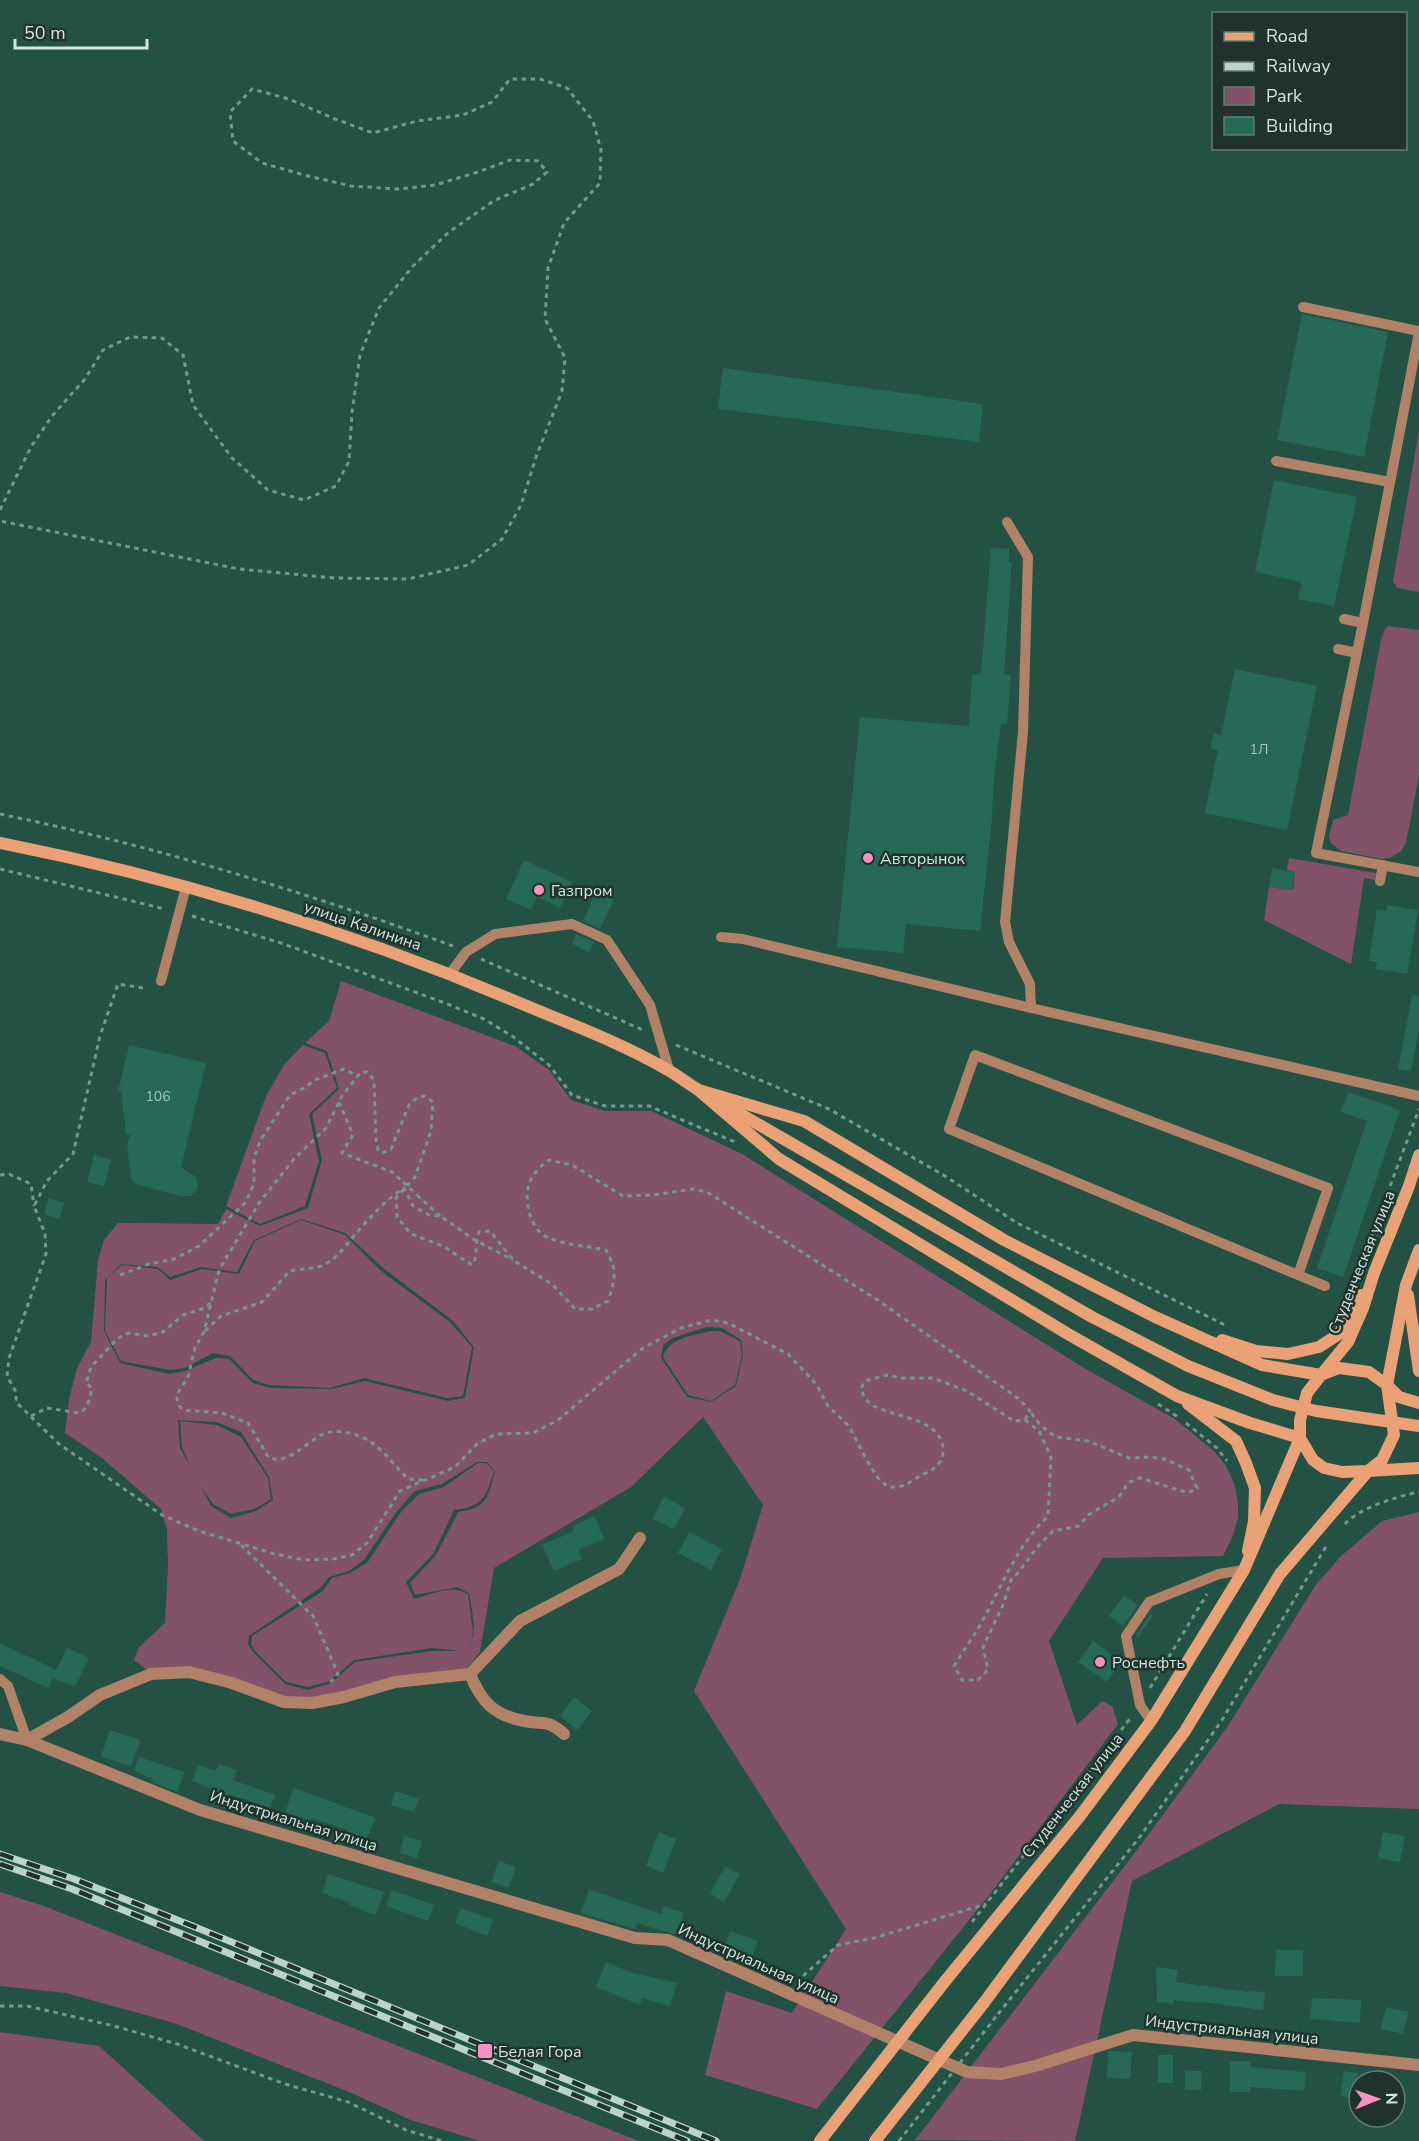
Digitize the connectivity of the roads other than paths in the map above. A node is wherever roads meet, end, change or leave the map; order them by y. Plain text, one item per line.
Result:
1 (1303, 307) dead end
2 (1419, 331) edge
3 (1276, 461) dead end
4 (1390, 482) junction
5 (1007, 522) dead end
6 (1344, 619) dead end
7 (1363, 623) junction
8 (1338, 649) dead end
9 (1357, 653) junction
10 (0, 843) edge
11 (1383, 866) junction
12 (1419, 872) edge
13 (1380, 881) dead end
14 (186, 887) junction
15 (721, 938) dead end
16 (450, 974) junction
17 (161, 981) dead end
18 (1030, 1008) junction
19 (669, 1070) junction
20 (697, 1089) junction
21 (1419, 1096) edge
22 (1419, 1155) edge
23 (1419, 1250) edge
24 (1374, 1273) junction
25 (1298, 1275) junction
26 (1406, 1285) junction
27 (1325, 1286) dead end
28 (1155, 1317) junction
29 (1419, 1371) edge
30 (1321, 1375) junction
31 (1387, 1385) junction
32 (1177, 1396) junction
33 (1419, 1403) edge
34 (1419, 1426) edge
35 (1300, 1438) junction
36 (1419, 1468) edge
37 (1368, 1471) junction
38 (640, 1538) dead end
39 (1244, 1570) junction
40 (470, 1674) junction
41 (0, 1679) edge
42 (1151, 1721) junction
43 (0, 1734) edge
44 (564, 1734) dead end
45 (27, 1740) junction
46 (1419, 2065) edge
47 (820, 2141) edge
48 (875, 2141) edge

1 - 2 lane
2 - 4 lane
3 - 4 lane
4 - 7 lane
5 - 18 lane
6 - 7 lane
7 - 9 lane
8 - 9 lane
9 - 11 lane
10 - 14 main road, улица Калинина
11 - 12 lane
11 - 13 lane
14 - 16 main road, улица Калинина
14 - 17 lane
15 - 18 lane
16 - 19 main road, улица Калинина
16 - 19 lane
18 - 21 lane
19 - 20 main road, улица Калинина
20 - 28 main road
20 - 32 main road
20 - 34 main road, bridge
22 - 24 main road, Студенческая улица
23 - 26 main road
24 - 28 main road
24 - 30 main road, Студенческая улица
25 - 25 lane
25 - 27 lane
26 - 29 main road
26 - 31 main road
28 - 30 main road
30 - 31 main road
30 - 35 main road
31 - 33 main road
31 - 37 main road
32 - 35 main road
32 - 39 main road
35 - 37 main road
35 - 39 main road, Студенческая улица
36 - 37 main road
37 - 48 main road, bridge
38 - 40 street
39 - 42 main road, Студенческая улица
39 - 42 lane
40 - 44 street
40 - 45 street
41 - 45 lane
42 - 47 main road, Студенческая улица, bridge
43 - 45 street, Индустриальная улица
45 - 46 street, Индустриальная улица

